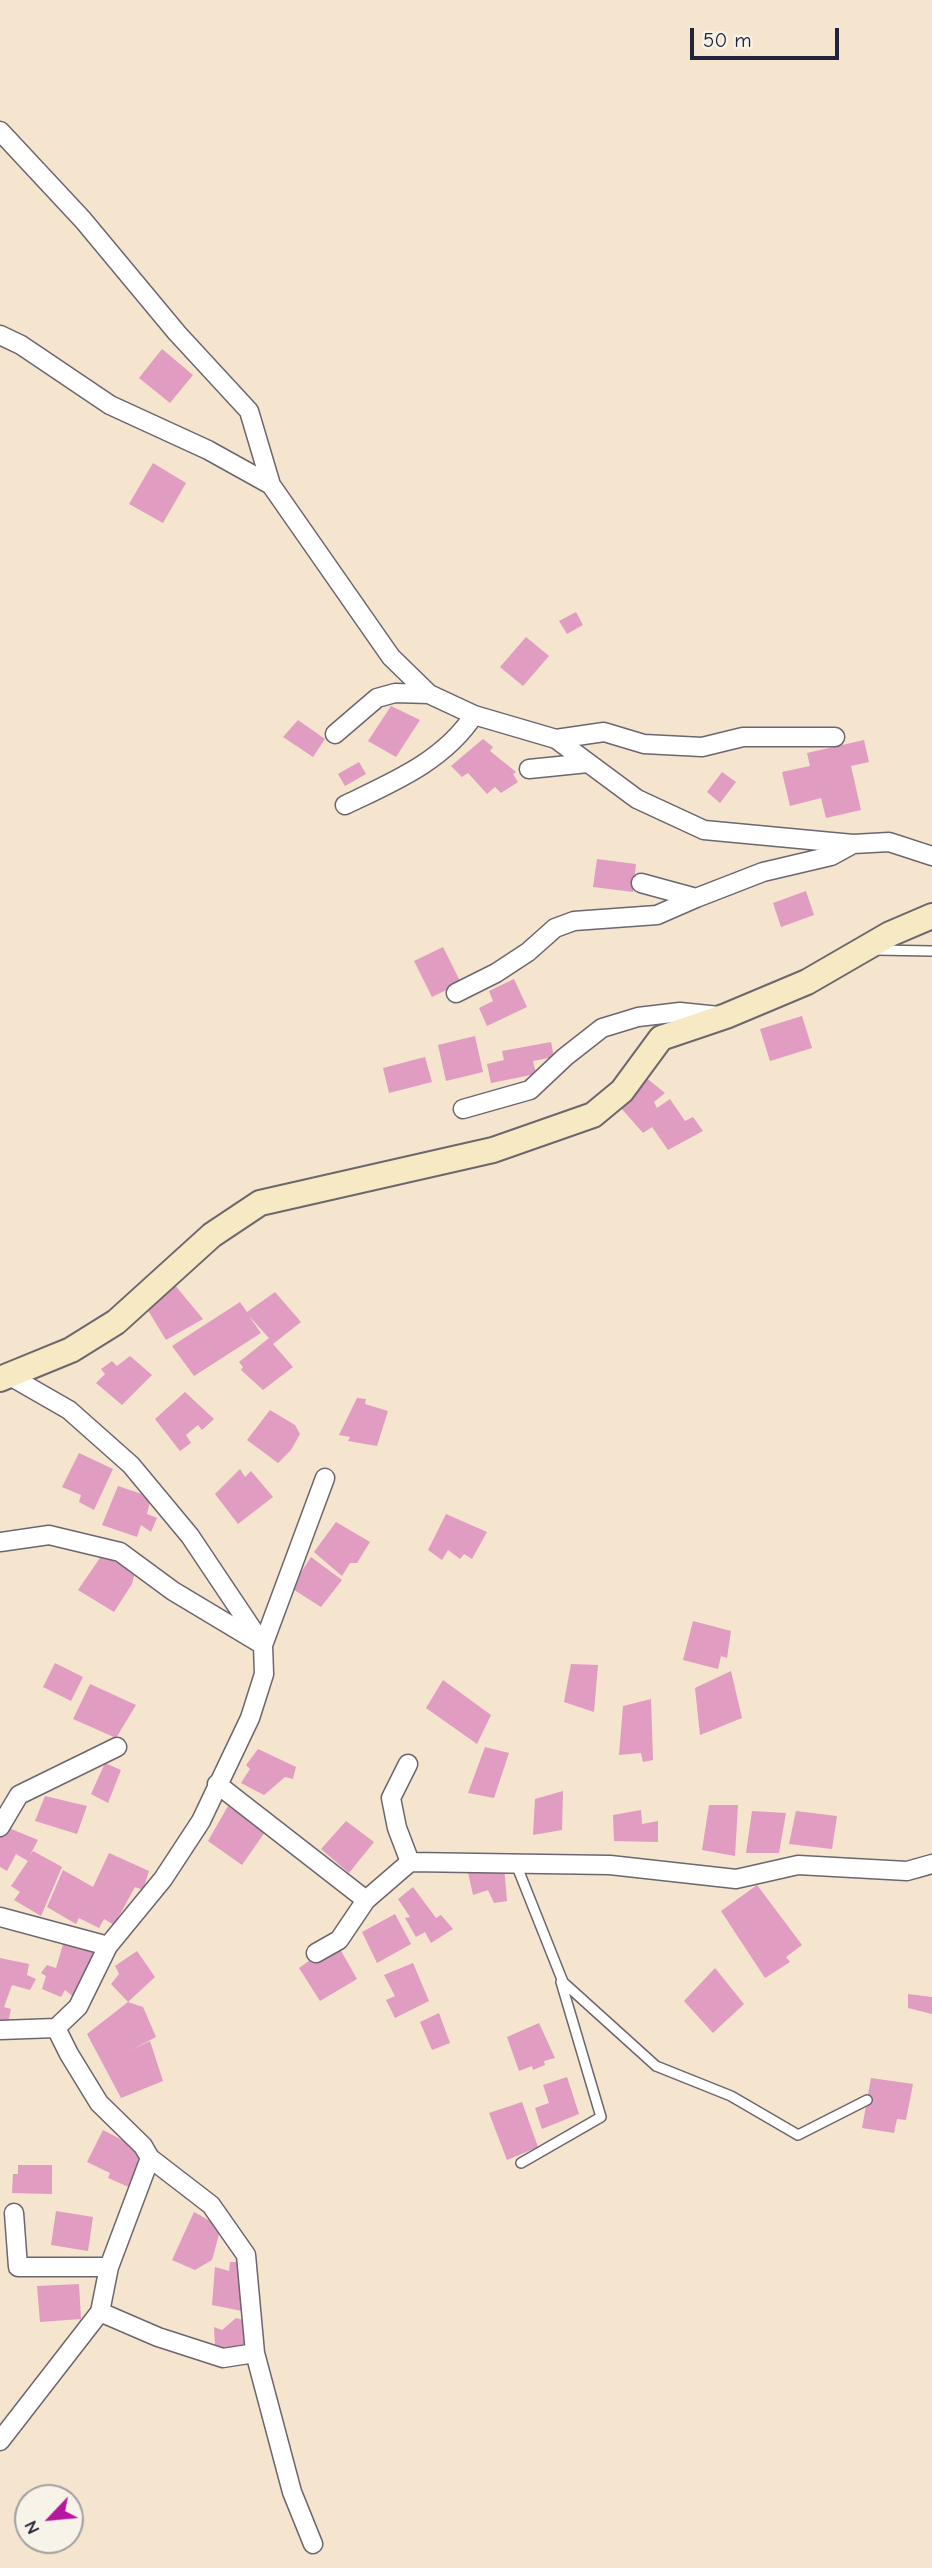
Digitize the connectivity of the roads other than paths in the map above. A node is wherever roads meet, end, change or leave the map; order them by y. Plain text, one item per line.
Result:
1 (0, 131) edge
2 (0, 335) edge
3 (271, 485) junction
4 (429, 694) junction
5 (474, 715) junction
6 (335, 734) dead end
7 (835, 737) dead end
8 (556, 739) junction
9 (588, 762) junction
10 (529, 769) dead end
11 (345, 805) dead end
12 (853, 844) junction
13 (932, 856) edge
14 (641, 883) dead end
15 (696, 898) junction
16 (932, 916) edge
17 (864, 949) junction
18 (932, 951) edge
19 (456, 993) dead end
20 (726, 1016) junction
21 (463, 1109) dead end
22 (4, 1377) edge
23 (325, 1478) dead end
24 (0, 1542) edge
25 (262, 1645) junction
26 (117, 1747) dead end
27 (408, 1764) dead end
28 (217, 1784) junction
29 (0, 1827) edge
30 (411, 1862) junction
31 (516, 1864) junction
32 (932, 1864) edge
33 (366, 1900) junction
34 (0, 1917) edge
35 (108, 1946) junction
36 (316, 1953) dead end
37 (556, 1965) junction
38 (56, 2028) junction
39 (0, 2030) edge
40 (867, 2100) dead end
41 (150, 2158) junction
42 (521, 2164) dead end
43 (14, 2213) dead end
44 (109, 2267) junction
45 (100, 2312) junction
46 (255, 2353) junction
47 (0, 2441) edge
48 (313, 2544) dead end

1 - 3 street
2 - 3 street
3 - 4 street
4 - 5 street
4 - 6 street
5 - 8 street
5 - 11 street
7 - 8 street
8 - 9 street
9 - 10 street
9 - 12 street
12 - 13 street
12 - 15 street
14 - 15 street
15 - 19 street
16 - 17 main road
17 - 18 lane
17 - 20 main road
20 - 21 street
20 - 22 main road
22 - 25 street
23 - 25 street
24 - 25 street
25 - 28 street
26 - 29 street
27 - 30 street
28 - 33 street
28 - 35 street
30 - 31 street
30 - 33 street
31 - 32 street
31 - 37 lane
33 - 36 street
34 - 35 street
35 - 38 street
37 - 40 lane
37 - 42 lane
38 - 39 street
38 - 41 street
41 - 44 street
41 - 46 street
43 - 44 street
44 - 45 street
45 - 46 street
45 - 47 street
46 - 48 street

